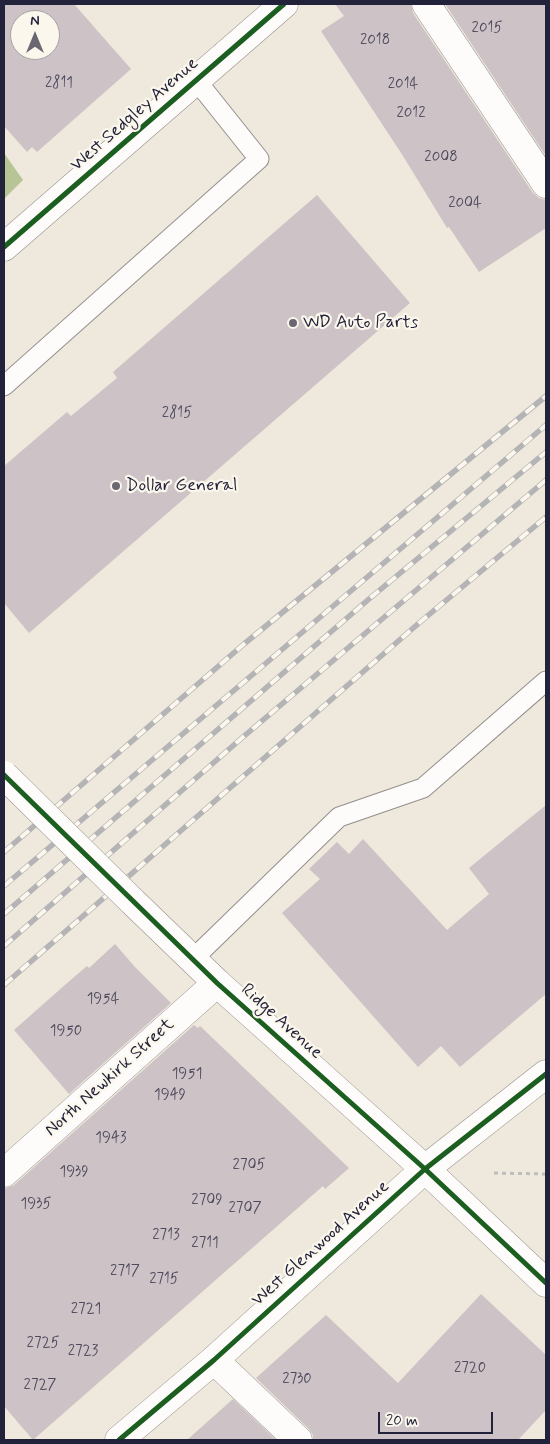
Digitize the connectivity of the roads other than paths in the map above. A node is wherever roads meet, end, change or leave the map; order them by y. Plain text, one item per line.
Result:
1 (284, 4) edge
2 (426, 4) edge
3 (196, 80) junction
4 (546, 184) edge
5 (4, 247) edge
6 (4, 386) edge
7 (546, 681) edge
8 (4, 775) edge
9 (193, 959) junction
10 (217, 983) junction
11 (546, 1074) edge
12 (425, 1169) junction
13 (4, 1173) edge
14 (546, 1283) edge
15 (214, 1360) junction
16 (119, 1440) edge
17 (298, 1440) edge

1 - 3 street, West Sedgley Avenue
2 - 4 street
3 - 5 street, West Sedgley Avenue
3 - 6 lane
7 - 9 lane
8 - 9 street, Ridge Avenue, bridge
9 - 10 street, Ridge Avenue
10 - 12 street, Ridge Avenue
10 - 13 street, North Newkirk Street
11 - 12 street, West Glenwood Avenue
12 - 14 street, Ridge Avenue
12 - 15 street, West Glenwood Avenue
15 - 16 street, West Glenwood Avenue
15 - 17 street

